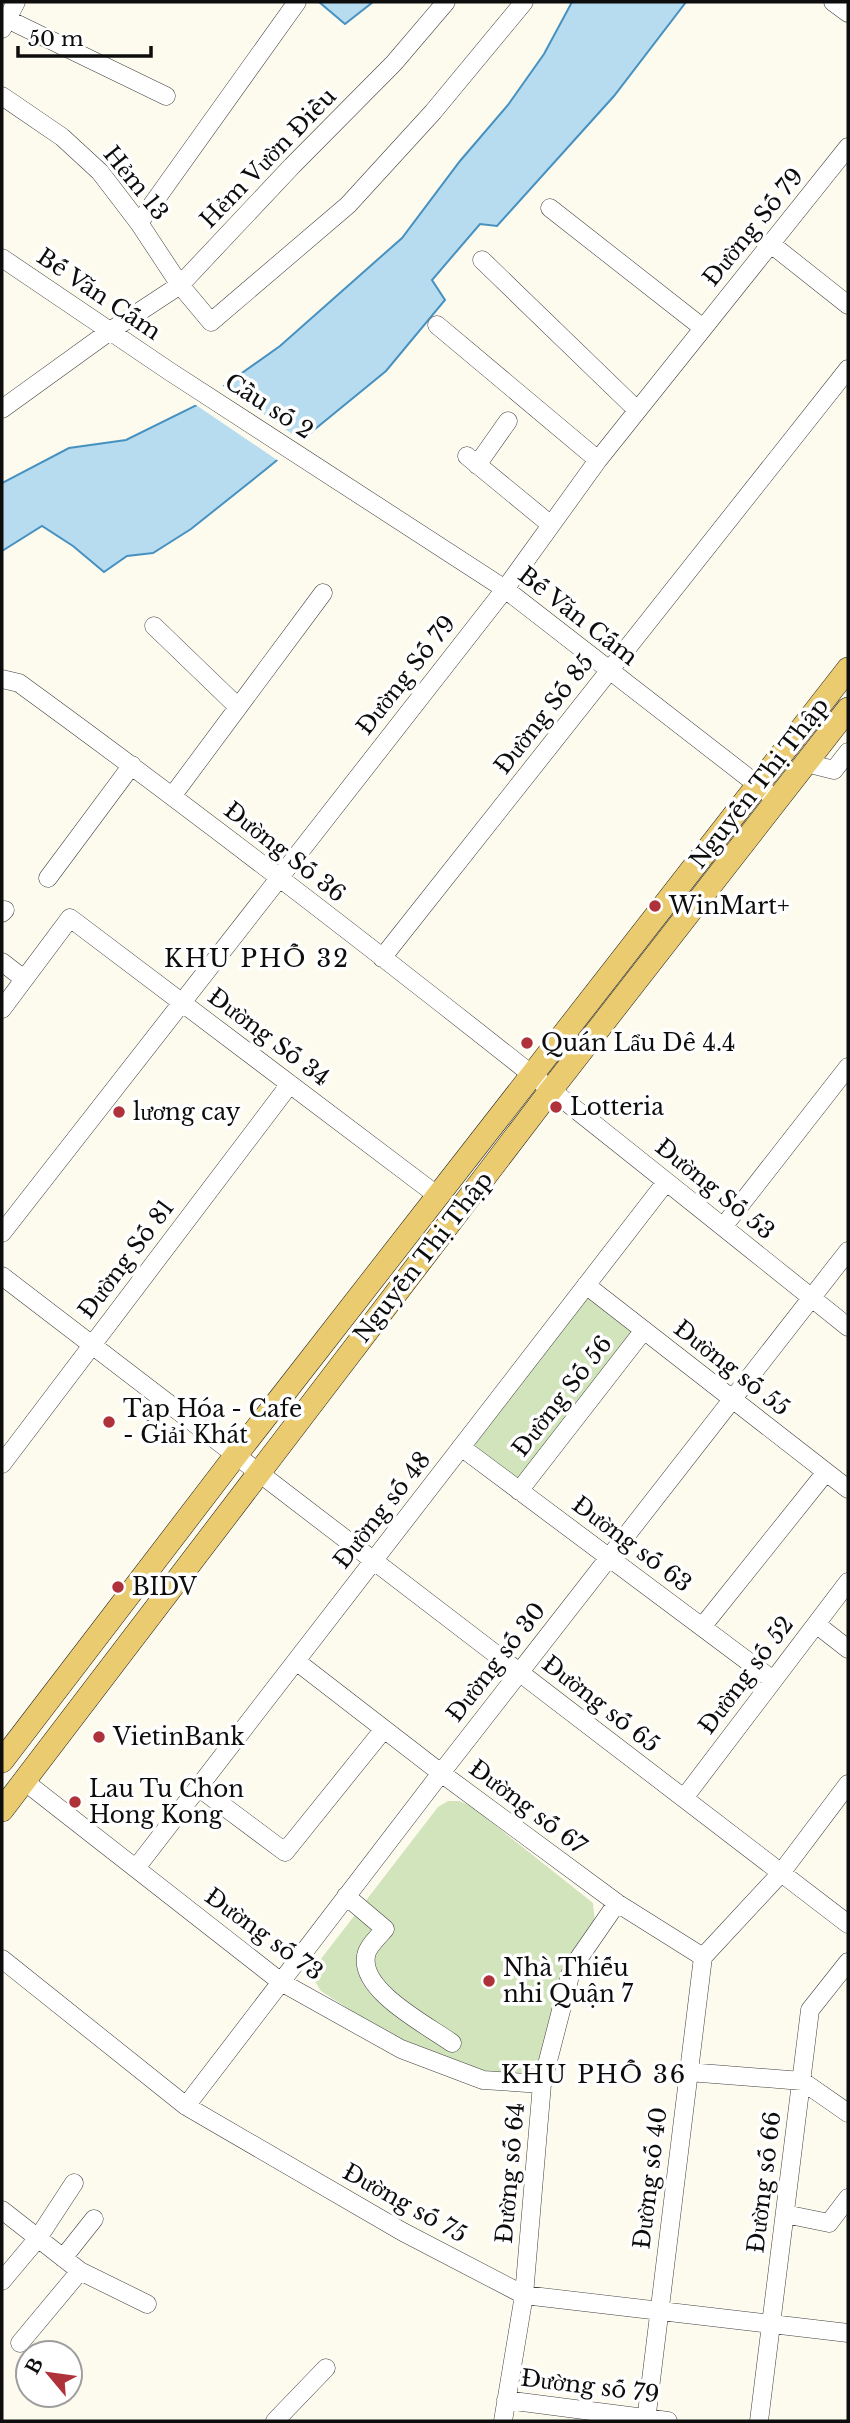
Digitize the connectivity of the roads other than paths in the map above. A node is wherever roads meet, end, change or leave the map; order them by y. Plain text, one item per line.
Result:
1 (16, 2) edge
2 (297, 2) edge
3 (446, 2) edge
4 (524, 2) edge
5 (833, 2) edge
6 (848, 13) edge
7 (4, 24) edge
8 (2, 96) edge
9 (166, 96) dead end
10 (848, 147) edge
11 (550, 208) dead end
12 (139, 223) junction
13 (771, 244) junction
14 (2, 258) edge
15 (482, 260) dead end
16 (180, 285) junction
17 (848, 305) edge
18 (437, 326) dead end
19 (703, 328) junction
20 (110, 331) junction
21 (848, 369) edge
22 (169, 371) joint
23 (2, 409) edge
24 (637, 410) junction
25 (508, 421) dead end
26 (598, 460) junction
27 (341, 482) joint
28 (551, 525) junction
29 (505, 589) junction
30 (323, 593) dead end
31 (154, 626) dead end
32 (848, 669) edge
33 (609, 671) junction
34 (2, 679) edge
35 (238, 707) junction
36 (848, 709) edge
37 (848, 752) edge
38 (806, 763) junction
39 (132, 765) junction
40 (758, 785) junction
41 (173, 795) junction
42 (777, 800) junction
43 (48, 878) dead end
44 (278, 879) junction
45 (382, 958) junction
46 (2, 962) edge
47 (24, 979) junction
48 (183, 1003) junction
49 (2, 1009) edge
50 (848, 1067) edge
51 (531, 1074) junction
52 (290, 1084) junction
53 (551, 1090) junction
54 (666, 1182) junction
55 (438, 1196) junction
56 (723, 1227) junction
57 (2, 1233) edge
58 (848, 1251) edge
59 (2, 1276) edge
60 (586, 1285) junction
61 (812, 1298) junction
62 (848, 1327) edge
63 (644, 1330) junction
64 (92, 1345) junction
65 (733, 1400) junction
66 (461, 1447) junction
67 (236, 1455) junction
68 (2, 1464) edge
69 (258, 1471) junction
70 (826, 1472) junction
71 (848, 1489) edge
72 (519, 1491) junction
73 (608, 1557) junction
74 (374, 1560) junction
75 (848, 1581) edge
76 (816, 1624) junction
77 (702, 1627) junction
78 (848, 1649) edge
79 (296, 1661) junction
80 (519, 1672) junction
81 (773, 1680) junction
82 (384, 1729) junction
83 (2, 1761) edge
84 (441, 1773) junction
85 (24, 1781) junction
86 (848, 1784) edge
87 (198, 1787) junction
88 (684, 1798) junction
89 (2, 1810) edge
90 (136, 1868) junction
91 (780, 1872) junction
92 (346, 1896) junction
93 (617, 1903) junction
94 (848, 1924) edge
95 (703, 1957) junction
96 (2, 1959) edge
97 (848, 1962) edge
98 (281, 1982) junction
99 (452, 2043) dead end
100 (688, 2072) junction
101 (802, 2081) junction
102 (542, 2084) junction
103 (186, 2106) junction
104 (848, 2112) edge
105 (74, 2183) dead end
106 (848, 2198) edge
107 (2, 2210) edge
108 (785, 2214) junction
109 (94, 2219) dead end
110 (38, 2238) junction
111 (63, 2258) junction
112 (80, 2271) junction
113 (2, 2281) edge
114 (524, 2295) junction
115 (147, 2304) dead end
116 (658, 2311) junction
117 (771, 2323) junction
118 (848, 2333) edge
119 (23, 2339) edge
120 (326, 2368) dead end
121 (506, 2400) junction
122 (646, 2420) edge
123 (275, 2421) edge
124 (503, 2421) edge
125 (667, 2421) edge
126 (759, 2421) edge

1 - 7 street
2 - 12 street
3 - 16 street, Hẻm Vườn Điều
4 - 16 street, Hẻm 13
5 - 6 street
7 - 9 street
8 - 12 street, Hẻm 13
10 - 13 street, Đường Số 79
11 - 19 street
12 - 16 street, Hẻm 13
13 - 17 street
13 - 19 street, Đường Số 79
14 - 20 street, Bế Văn Cấm
15 - 24 street
16 - 20 street, Hẻm Vườn Điều
18 - 26 street
19 - 24 street, Đường Số 79
20 - 22 street, Bế Văn Cấm
20 - 23 street, Hẻm Vườn Điều
21 - 33 street, Đường Số 85
22 - 27 street, Cầu số 2
24 - 26 street, Đường Số 79
25 - 28 street
26 - 28 street, Đường Số 79
27 - 29 street, Bế Văn Cấm
28 - 29 street, Đường Số 79
29 - 33 street, Bế Văn Cấm
29 - 44 street, Đường Số 79
30 - 35 street
31 - 35 street
32 - 40 main road, Nguyễn Thị Thập
33 - 40 street, Bế Văn Cấm
33 - 45 street, Đường Số 85
34 - 39 street, Đường Số 36
35 - 41 street
36 - 38 main road, Nguyễn Thị Thập
37 - 38 street
38 - 42 main road, Nguyễn Thị Thập
39 - 41 street, Đường Số 36
39 - 43 street
40 - 42 street, Bế Văn Cấm
40 - 51 main road, Nguyễn Thị Thập
41 - 44 street, Đường Số 36
42 - 53 main road, Nguyễn Thị Thập
44 - 45 street, Đường Số 36
44 - 48 street, Đường Số 79
45 - 51 street, Đường Số 36
46 - 47 street
47 - 48 street, Đường Số 34
47 - 49 street
48 - 52 street, Đường Số 34
48 - 57 street, Đường Số 79
50 - 56 street
51 - 53 street, Đường Số 53
51 - 55 main road, Nguyễn Thị Thập
52 - 55 street, Đường Số 34
52 - 64 street, Đường Số 81
53 - 54 street, Đường Số 53
53 - 69 main road, Nguyễn Thị Thập
54 - 56 street, Đường Số 53
54 - 60 street, Đường số 48
55 - 67 main road, Nguyễn Thị Thập
56 - 61 street, Đường Số 53
58 - 61 street, Đường số 30
59 - 64 street, Đường số 65
60 - 63 street, Đường số 55
60 - 66 street, Đường số 48
61 - 62 street, Đường Số 53
61 - 65 street, Đường số 30
63 - 65 street, Đường số 55
63 - 72 street, Đường Số 56
64 - 67 street, Đường số 65
64 - 68 street, Đường Số 81
65 - 70 street, Đường số 55
65 - 73 street, Đường số 30
66 - 72 street, Đường số 63
66 - 74 street, Đường số 48
67 - 69 street, Đường số 65
67 - 83 main road, Nguyễn Thị Thập
69 - 74 street, Đường số 65
69 - 85 main road, Nguyễn Thị Thập
70 - 71 street, Đường số 55
70 - 77 street
72 - 73 street, Đường số 63
73 - 77 street, Đường số 63
73 - 80 street, Đường số 30
74 - 79 street, Đường số 48
74 - 80 street, Đường số 65
75 - 76 street, Đường số 52
76 - 78 street
76 - 81 street, Đường số 52
77 - 81 street, Đường số 63
79 - 82 street, Đường số 67
79 - 87 street, Đường số 48
80 - 84 street, Đường số 30
80 - 88 street, Đường số 65
81 - 88 street, Đường số 52
82 - 84 street, Đường số 67
82 - 87 street
84 - 92 street, Đường số 30
84 - 93 street, Đường số 67
85 - 89 main road, Nguyễn Thị Thập
85 - 90 street, Đường số 73
86 - 91 street
87 - 90 street, Đường số 48
88 - 91 street, Đường số 65
90 - 98 street, Đường số 73
91 - 94 street, Đường số 65
91 - 95 street
92 - 98 street, Đường số 30
92 - 99 street
93 - 95 street, Đường số 67
93 - 102 street, Đường số 64
95 - 100 street, Đường số 40
96 - 103 street, Đường số 75
97 - 101 street, Đường số 66
98 - 102 street, Đường số 73
98 - 103 street, Đường số 30
100 - 101 street
100 - 116 street, Đường số 40
101 - 104 street
101 - 108 street, Đường số 66
102 - 114 street, Đường số 64
103 - 114 street, Đường số 75
105 - 110 street
106 - 108 street
107 - 110 street
108 - 117 street, Đường số 66
109 - 111 street
110 - 111 street
110 - 113 street
111 - 112 street
112 - 115 street
112 - 119 street
114 - 116 street, Đường số 75
114 - 121 street, Đường số 64
116 - 117 street, Đường số 75
116 - 122 street, Đường số 40
117 - 118 street, Đường số 75
117 - 126 street, Đường số 66
120 - 123 street
121 - 122 street, Đường số 79
121 - 124 street, Đường số 64
122 - 125 street, Đường số 79

